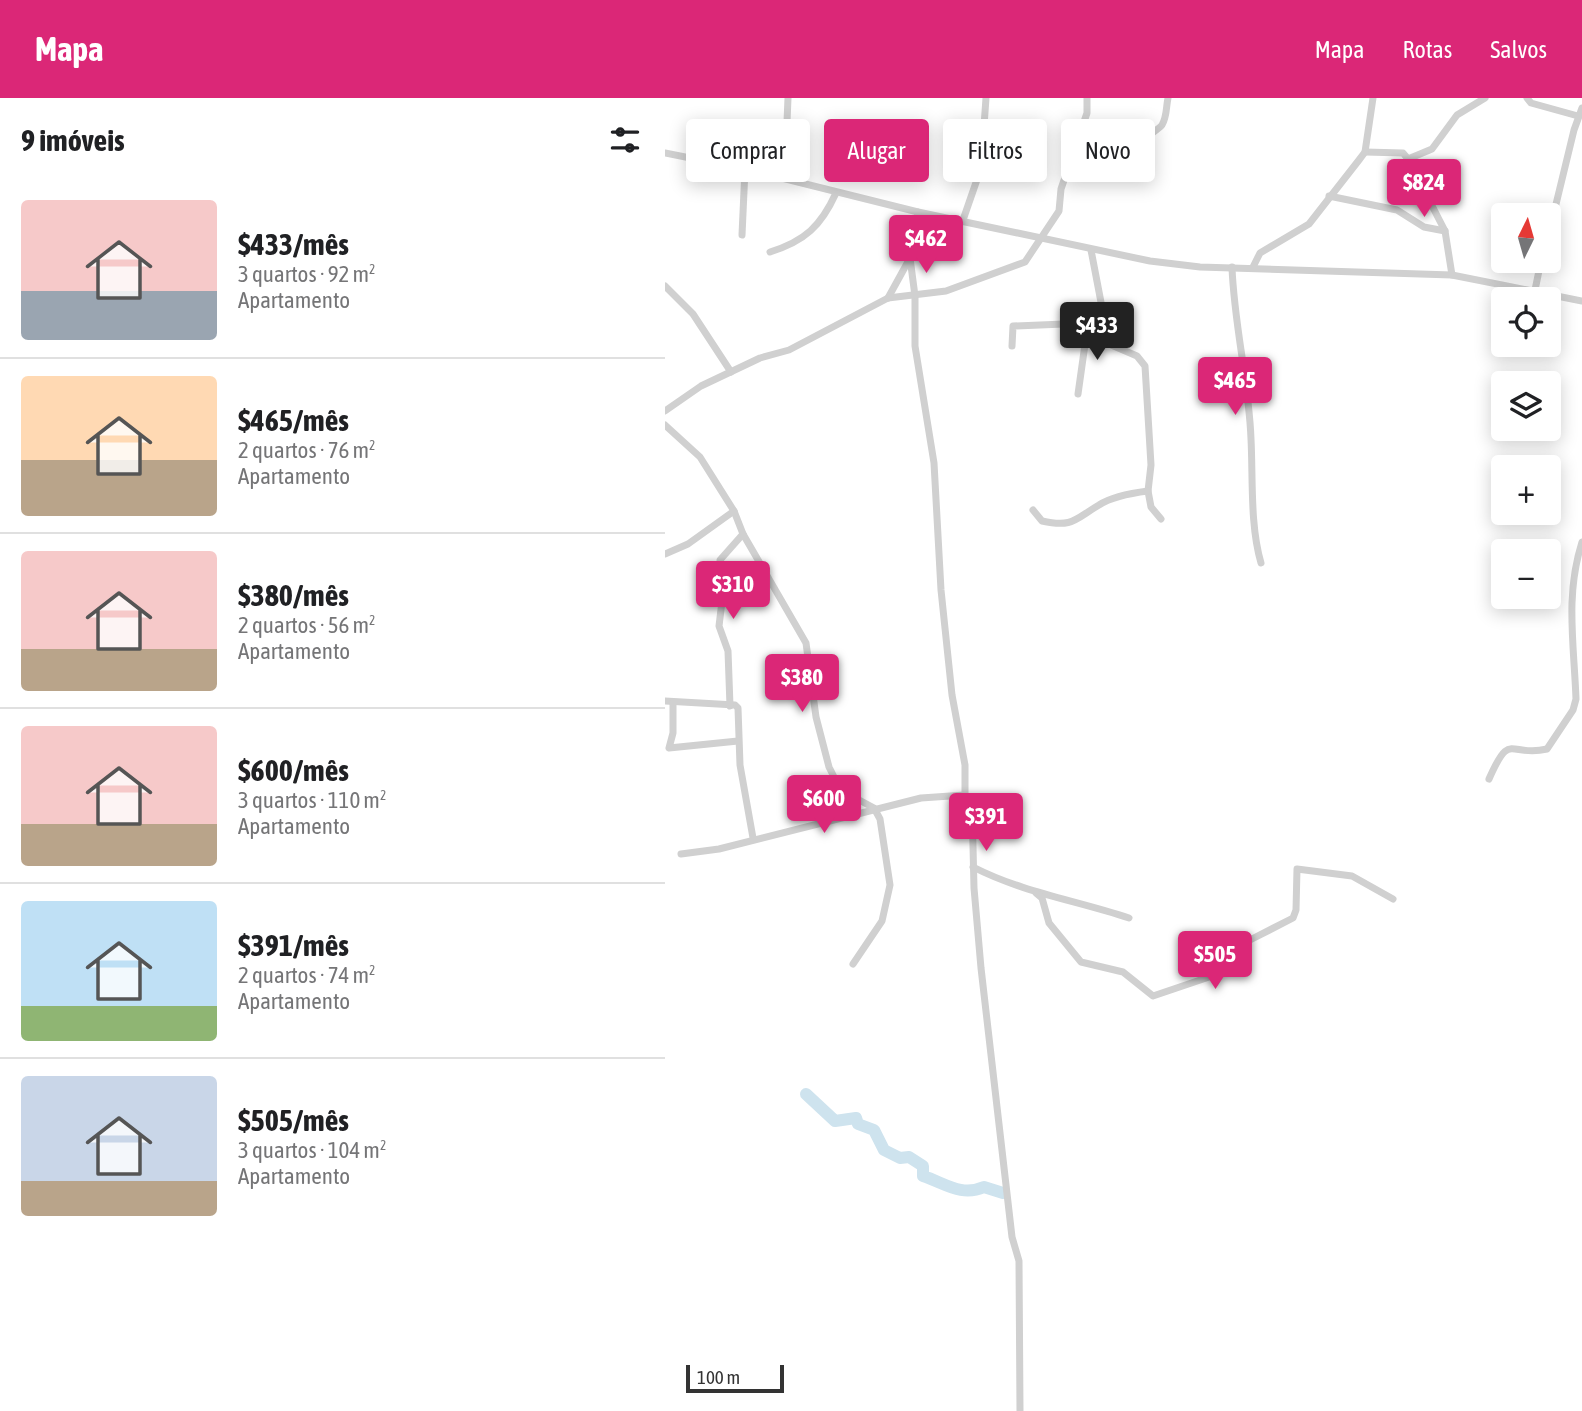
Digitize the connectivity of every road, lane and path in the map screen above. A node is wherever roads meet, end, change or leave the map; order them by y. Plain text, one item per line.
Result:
1 (788, 98) edge
2 (986, 98) edge
3 (1087, 98) edge
4 (1168, 98) edge
5 (1383, 98) edge
6 (1485, 98) edge
7 (1527, 98) edge
8 (1373, 100) edge
9 (1580, 112) edge
10 (787, 119) edge
11 (1085, 119) edge
12 (1155, 131) edge
13 (1365, 152) junction
14 (665, 153) edge
15 (686, 157) edge
16 (1408, 159) junction
17 (744, 182) edge
18 (797, 182) edge
19 (1064, 182) edge
20 (836, 193) junction
21 (1329, 196) junction
22 (1557, 203) edge
23 (918, 212) junction
24 (963, 220) junction
25 (1445, 231) junction
26 (742, 235) dead end
27 (1042, 238) junction
28 (1091, 250) junction
29 (771, 252) dead end
30 (910, 258) junction
31 (1232, 267) junction
32 (1253, 267) junction
33 (1452, 275) junction
34 (665, 286) edge
35 (1518, 287) edge
36 (915, 296) junction
37 (1561, 296) edge
38 (888, 298) junction
39 (1582, 301) edge
40 (1102, 318) junction
41 (1088, 323) junction
42 (1012, 346) dead end
43 (731, 372) junction
44 (1078, 394) dead end
45 (665, 411) edge
46 (665, 425) edge
47 (1148, 491) junction
48 (1033, 510) dead end
49 (734, 511) junction
50 (1161, 519) dead end
51 (743, 534) junction
52 (1582, 542) edge
53 (665, 554) edge
54 (1261, 563) dead end
55 (669, 702) edge
56 (730, 706) junction
57 (738, 741) junction
58 (1489, 779) dead end
59 (965, 795) junction
60 (874, 808) junction
61 (753, 838) junction
62 (681, 854) dead end
63 (973, 867) junction
64 (1036, 893) junction
65 (1393, 899) dead end
66 (1129, 918) dead end
67 (853, 964) dead end
68 (1020, 1411) edge

1 - 10 street
2 - 24 street
3 - 11 street
4 - 12 street
5 - 8 street
6 - 16 street
7 - 9 street
8 - 13 street
9 - 22 street
13 - 16 street
13 - 21 street
14 - 15 street
16 - 25 street
17 - 26 street
18 - 20 street
19 - 27 street
20 - 23 street
20 - 29 street
21 - 25 street
21 - 32 street
23 - 24 street
23 - 30 street
24 - 27 street
25 - 33 street
27 - 28 street
27 - 36 street
28 - 31 street
28 - 40 street
30 - 36 street
30 - 38 street
31 - 32 street
31 - 54 street
32 - 33 street
33 - 35 street
34 - 43 street
36 - 38 street
36 - 59 street
37 - 39 street
38 - 43 street
40 - 41 street
40 - 47 street
41 - 42 street
41 - 44 street
43 - 45 street
46 - 49 street
47 - 48 street
47 - 50 street
49 - 51 street
49 - 53 street
51 - 56 street
51 - 60 street
52 - 58 street
55 - 56 street
55 - 57 street
56 - 57 street
57 - 61 street
59 - 60 street
59 - 63 street
60 - 61 street
60 - 67 street
61 - 62 street
63 - 64 street
63 - 68 street
64 - 65 street
64 - 66 street

